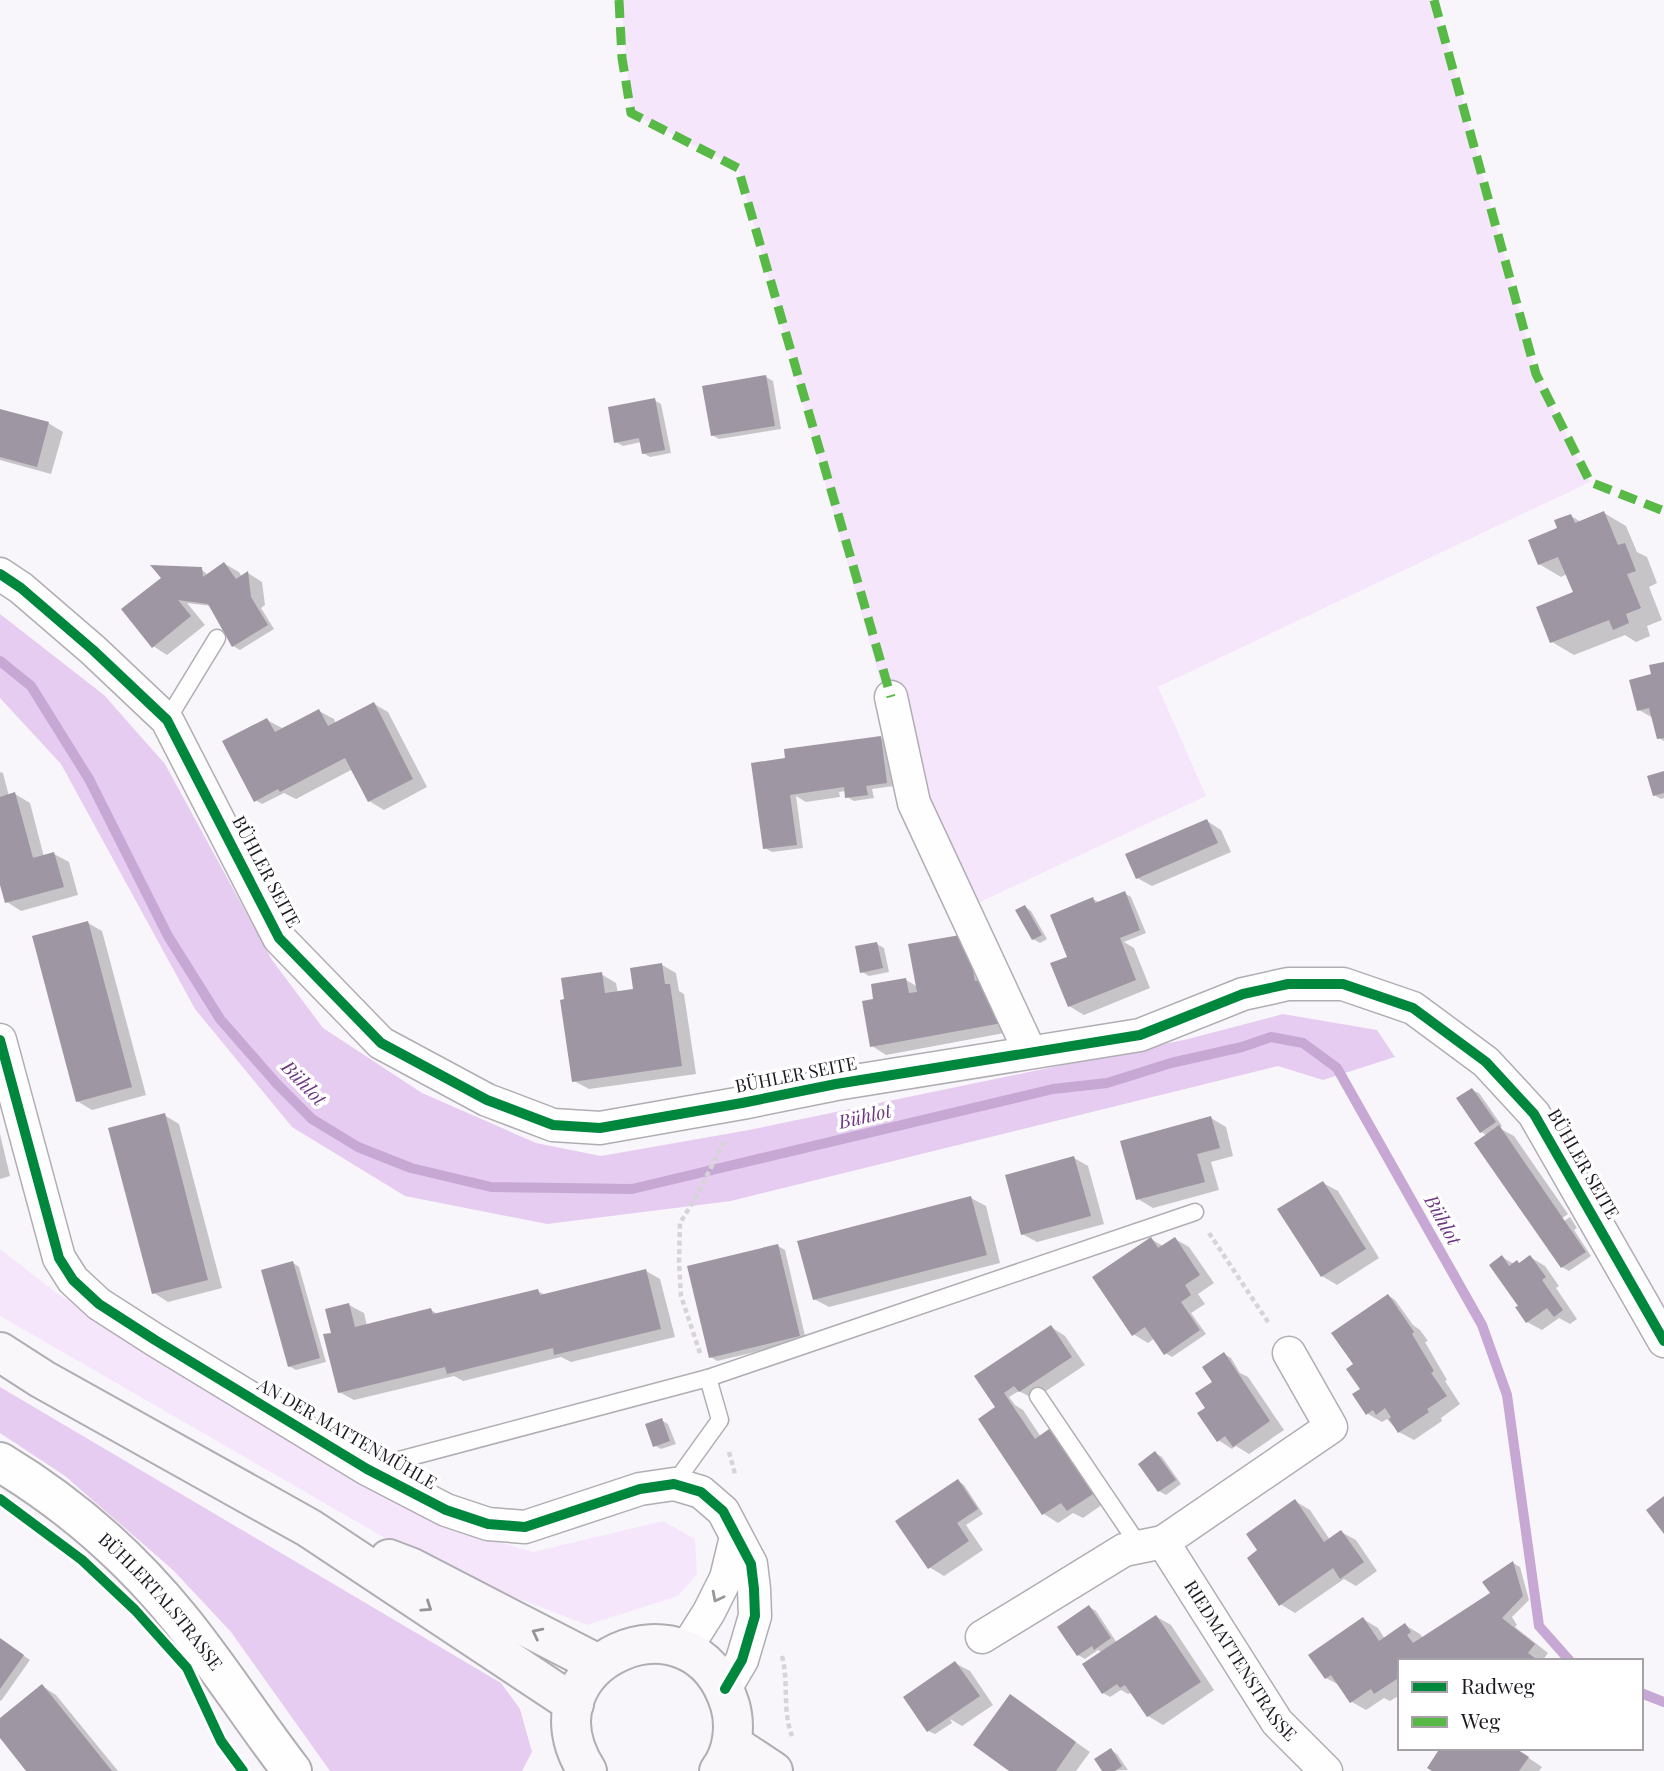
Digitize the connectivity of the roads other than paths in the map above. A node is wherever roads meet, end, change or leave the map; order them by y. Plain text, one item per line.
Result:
1 (0, 574) edge
2 (217, 638) dead end
3 (891, 697) dead end
4 (167, 720) junction
5 (0, 1040) edge
6 (1030, 1052) junction
7 (1195, 1212) road end
8 (1664, 1341) edge
9 (0, 1352) edge
10 (1289, 1353) road end
11 (708, 1378) junction
12 (1038, 1396) dead end
13 (0, 1462) edge
14 (367, 1469) junction
15 (674, 1484) junction
16 (309, 1528) junction
17 (736, 1537) junction
18 (1151, 1545) junction
19 (982, 1637) dead end
20 (685, 1650) junction
21 (598, 1664) junction
22 (725, 1689) junction
23 (573, 1704) junction
24 (725, 1757) edge
25 (577, 1765) edge
26 (292, 1771) edge
27 (773, 1771) edge
28 (1326, 1771) edge

1 - 4 street, BÜHLER SEITE
2 - 4 lane
3 - 6 street
4 - 6 street, BÜHLER SEITE
5 - 14 street, AN DER MATTENMÜHLE
6 - 8 street, BÜHLER SEITE
7 - 11 lane
9 - 16 main road
10 - 18 street
11 - 14 lane
11 - 15 lane
12 - 18 lane
13 - 26 street, BÜHLERTALSTRASSE
14 - 15 street, AN DER MATTENMÜHLE
15 - 17 street, AN DER MATTENMÜHLE
21 -> 16 main road
16 -> 23 main road
17 -> 20 street
17 - 22 street, AN DER MATTENMÜHLE
18 - 19 street
18 - 28 street, RIEDMATTENSTRASSE
20 - 21 main road
20 - 22 main road
21 - 23 main road
22 - 24 main road
23 - 25 main road
24 - 27 main road

